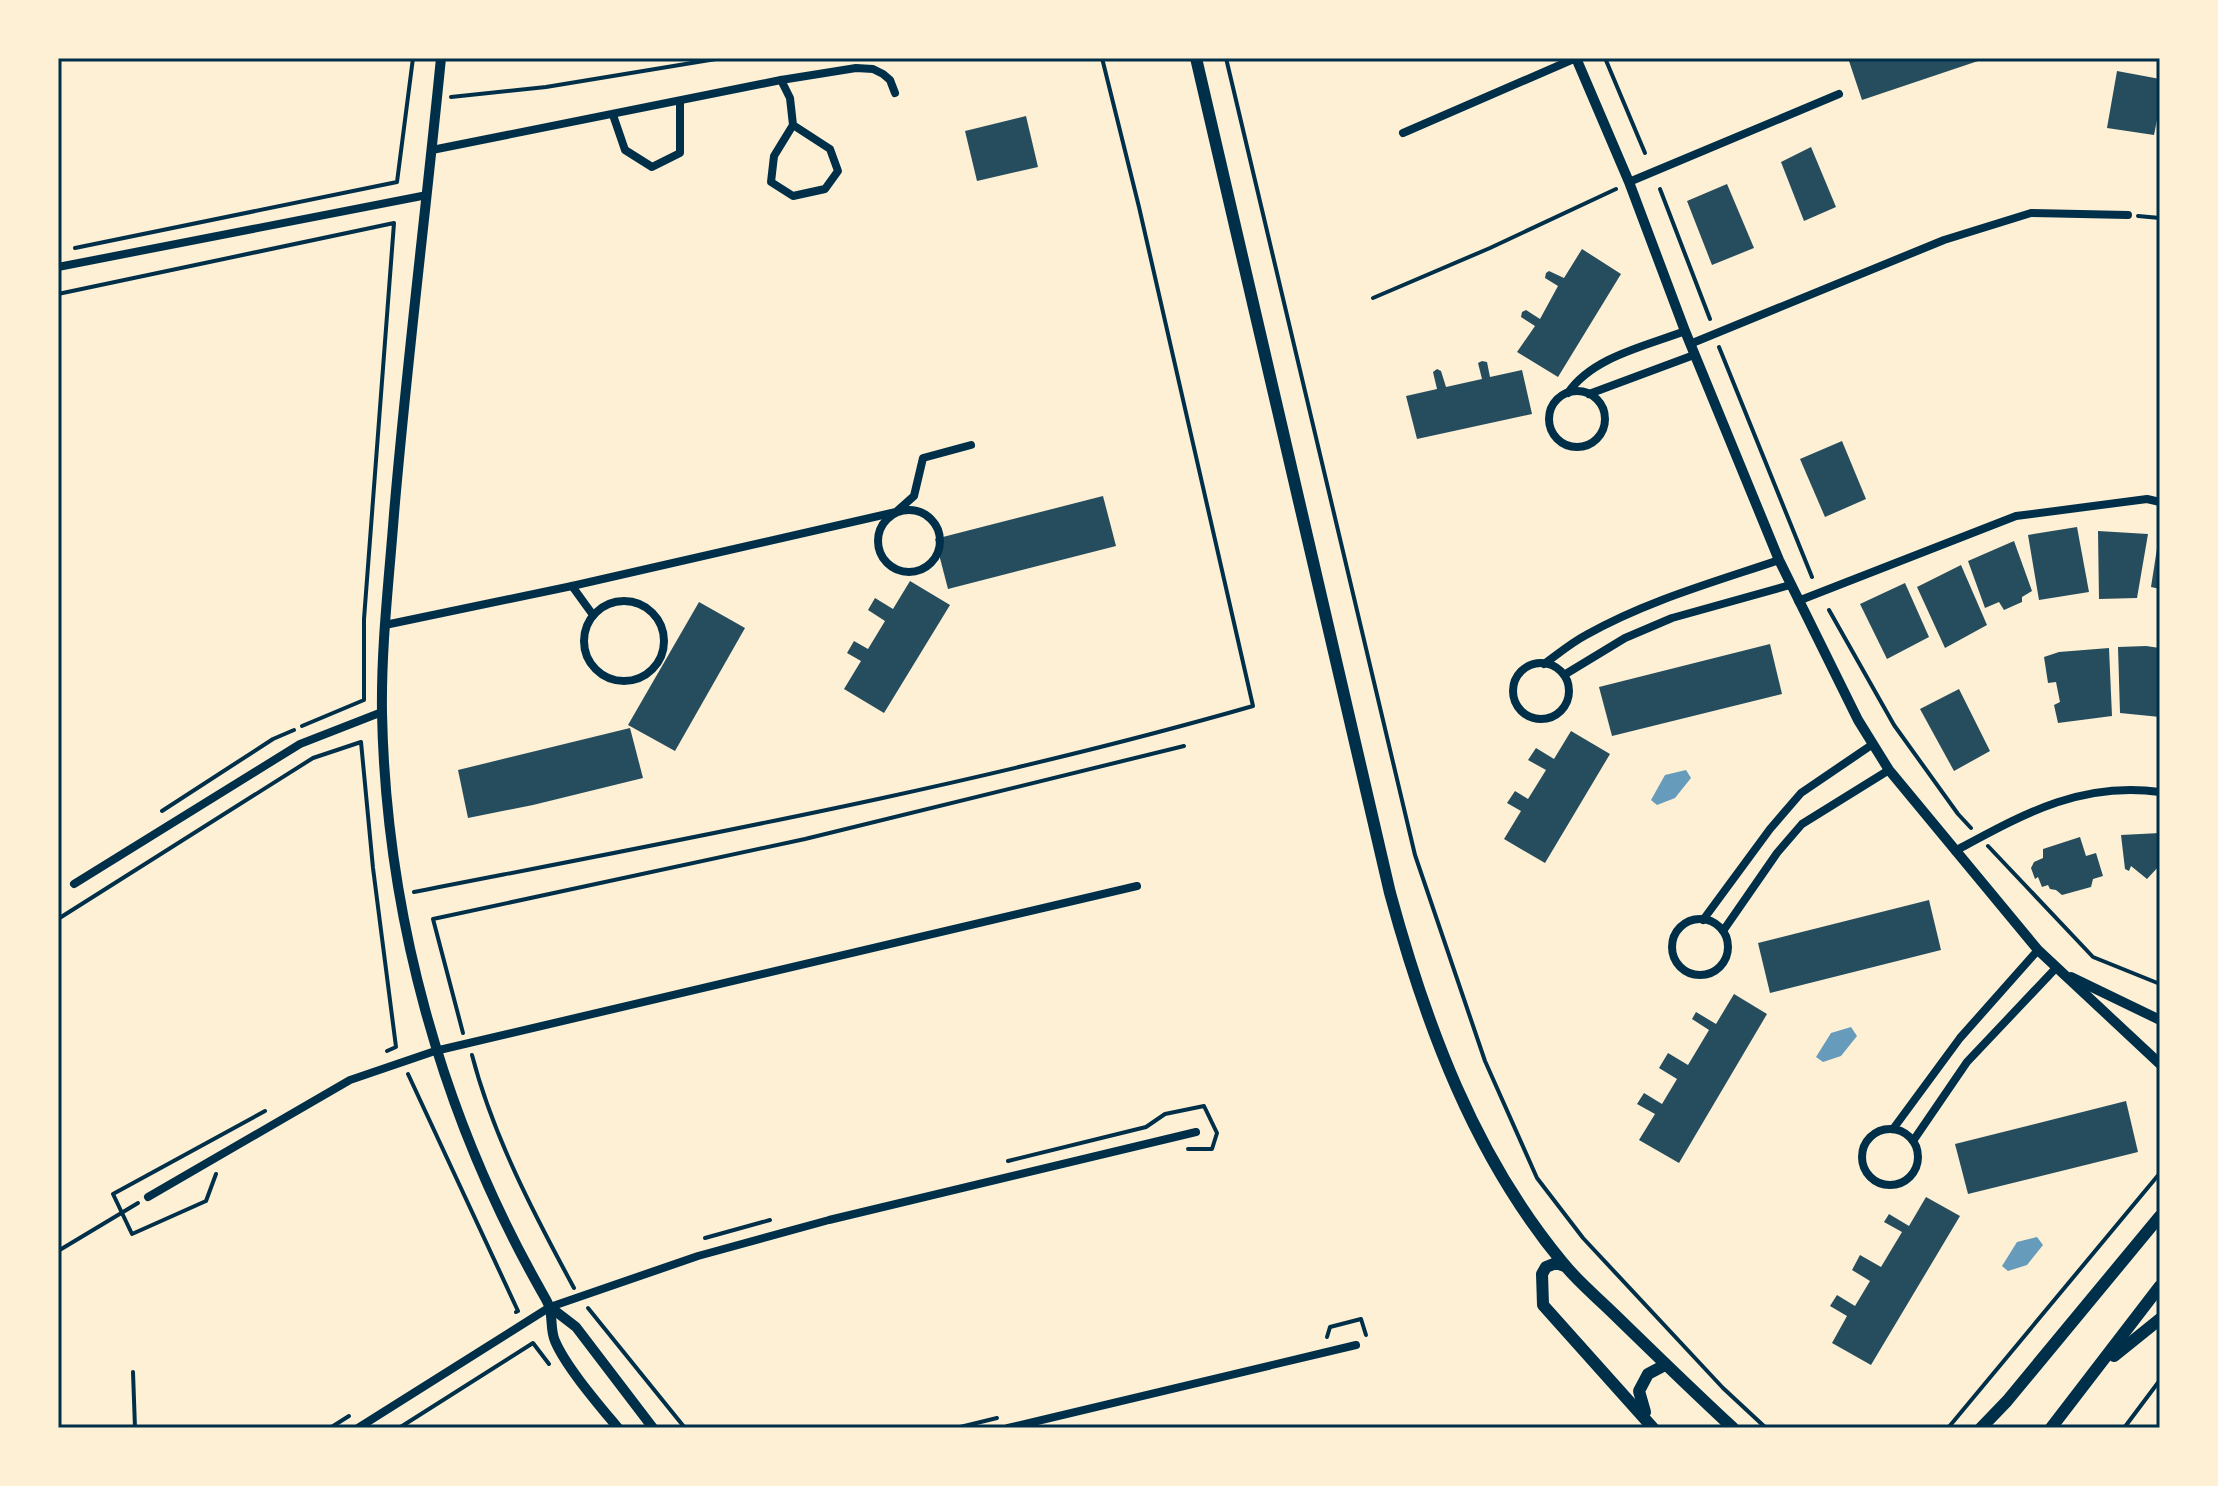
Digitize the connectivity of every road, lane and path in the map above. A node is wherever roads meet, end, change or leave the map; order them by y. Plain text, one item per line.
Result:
1 (413, 58) edge
2 (441, 58) edge
3 (722, 58) edge
4 (1102, 58) edge
5 (1196, 58) edge
6 (1226, 58) edge
7 (1576, 58) edge
8 (1605, 58) edge
9 (781, 80) junction
10 (895, 93) dead end
11 (1839, 94) dead end
12 (437, 99) junction
13 (680, 102) junction
14 (613, 115) junction
15 (793, 125) junction
16 (1403, 133) dead end
17 (432, 150) junction
18 (1645, 153) dead end
19 (1629, 182) junction
20 (1660, 189) dead end
21 (427, 195) junction
22 (2128, 215) joint
23 (2160, 218) edge
24 (73, 248) dead end
25 (58, 267) edge
26 (58, 294) edge
27 (1373, 298) dead end
28 (1710, 319) dead end
29 (1685, 331) junction
30 (1690, 344) junction
31 (1719, 347) dead end
32 (1694, 355) junction
33 (1568, 393) junction
34 (1589, 394) junction
35 (971, 445) dead end
36 (2160, 502) edge
37 (896, 512) junction
38 (1779, 560) junction
39 (1812, 577) dead end
40 (1790, 585) junction
41 (572, 586) junction
42 (1662, 600) junction
43 (1798, 601) junction
44 (1829, 610) dead end
45 (593, 615) junction
46 (1672, 618) junction
47 (385, 625) junction
48 (1544, 664) junction
49 (1564, 675) junction
50 (364, 700) dead end
51 (382, 712) junction
52 (1873, 744) junction
53 (1184, 746) dead end
54 (1889, 770) junction
55 (2160, 792) edge
56 (1787, 810) junction
57 (1802, 824) junction
58 (1980, 837) junction
59 (1955, 851) junction
60 (74, 884) dead end
61 (1137, 886) dead end
62 (399, 895) junction
63 (58, 919) edge
64 (1703, 920) junction
65 (1723, 931) junction
66 (2038, 950) junction
67 (2055, 969) junction
68 (2160, 984) edge
69 (1977, 1019) junction
70 (2160, 1020) edge
71 (1992, 1033) junction
72 (463, 1036) dead end
73 (396, 1047) dead end
74 (435, 1051) junction
75 (471, 1051) dead end
76 (2160, 1064) edge
77 (407, 1072) dead end
78 (1893, 1129) junction
79 (1196, 1132) dead end
80 (1913, 1141) junction
81 (2160, 1173) edge
82 (148, 1197) joint
83 (2160, 1216) edge
84 (58, 1251) edge
85 (1565, 1266) junction
86 (2160, 1286) edge
87 (574, 1288) dead end
88 (550, 1307) junction
89 (587, 1307) dead end
90 (2160, 1319) edge
91 (505, 1320) dead end
92 (533, 1343) dead end
93 (1356, 1345) dead end
94 (1665, 1365) junction
95 (2099, 1368) junction
96 (133, 1372) dead end
97 (2160, 1380) edge
98 (357, 1411) dead end
99 (1652, 1426) edge
100 (135, 1428) edge
101 (330, 1428) edge
102 (358, 1428) edge
103 (399, 1428) edge
104 (618, 1428) edge
105 (653, 1428) edge
106 (685, 1428) edge
107 (1008, 1428) edge
108 (1733, 1428) edge
109 (1766, 1428) edge
110 (1948, 1428) edge
111 (1981, 1428) edge
112 (2051, 1428) edge
113 (2124, 1428) edge

1 - 24 path
2 - 12 street
3 - 12 path
4 - 62 path
5 - 85 main road
6 - 109 path
7 - 16 street
7 - 19 street
8 - 18 path
9 - 10 street
9 - 13 street
9 - 15 street
11 - 19 street
12 - 17 street
13 - 14 street
13 - 14 street
14 - 17 street
15 - 15 street
17 - 21 street
19 - 27 path
19 - 29 street
20 - 28 path
21 - 25 street
21 - 47 street
22 - 23 path
22 - 30 street
26 - 50 path
29 - 30 street
29 - 33 street
30 - 32 street
31 - 39 path
32 - 34 street
32 - 38 street
33 - 34 street
33 - 34 street
35 - 37 street
36 - 43 street
37 - 37 street
37 - 41 street
38 - 40 street
38 - 42 street
40 - 43 street
40 - 46 street
41 - 45 street
41 - 47 street
42 - 46 street
42 - 48 street
43 - 52 street
44 - 58 path
45 - 45 street
46 - 49 street
47 - 51 street
48 - 49 street
48 - 49 street
51 - 60 street
51 - 62 street
52 - 54 street
52 - 56 street
53 - 72 path
54 - 57 street
54 - 59 street
55 - 58 street
56 - 57 street
56 - 64 street
57 - 65 street
58 - 59 street
58 - 68 path
59 - 66 street
61 - 74 street
62 - 74 street
63 - 73 path
64 - 65 street
64 - 65 street
66 - 67 street
66 - 69 street
67 - 70 street
67 - 71 street
67 - 76 street
69 - 71 street
69 - 78 street
71 - 80 street
74 - 82 street
74 - 88 street
75 - 87 path
77 - 91 path
78 - 80 street
78 - 80 street
79 - 88 street
81 - 110 path
82 - 84 path
83 - 111 main road
85 - 94 main road
85 - 99 main road
86 - 95 main road
88 - 102 street
88 - 104 street
88 - 105 street
89 - 106 path
90 - 95 main road
92 - 103 path
93 - 107 street
94 - 99 main road
94 - 108 main road
95 - 112 main road
96 - 100 path
97 - 113 path
98 - 101 path

